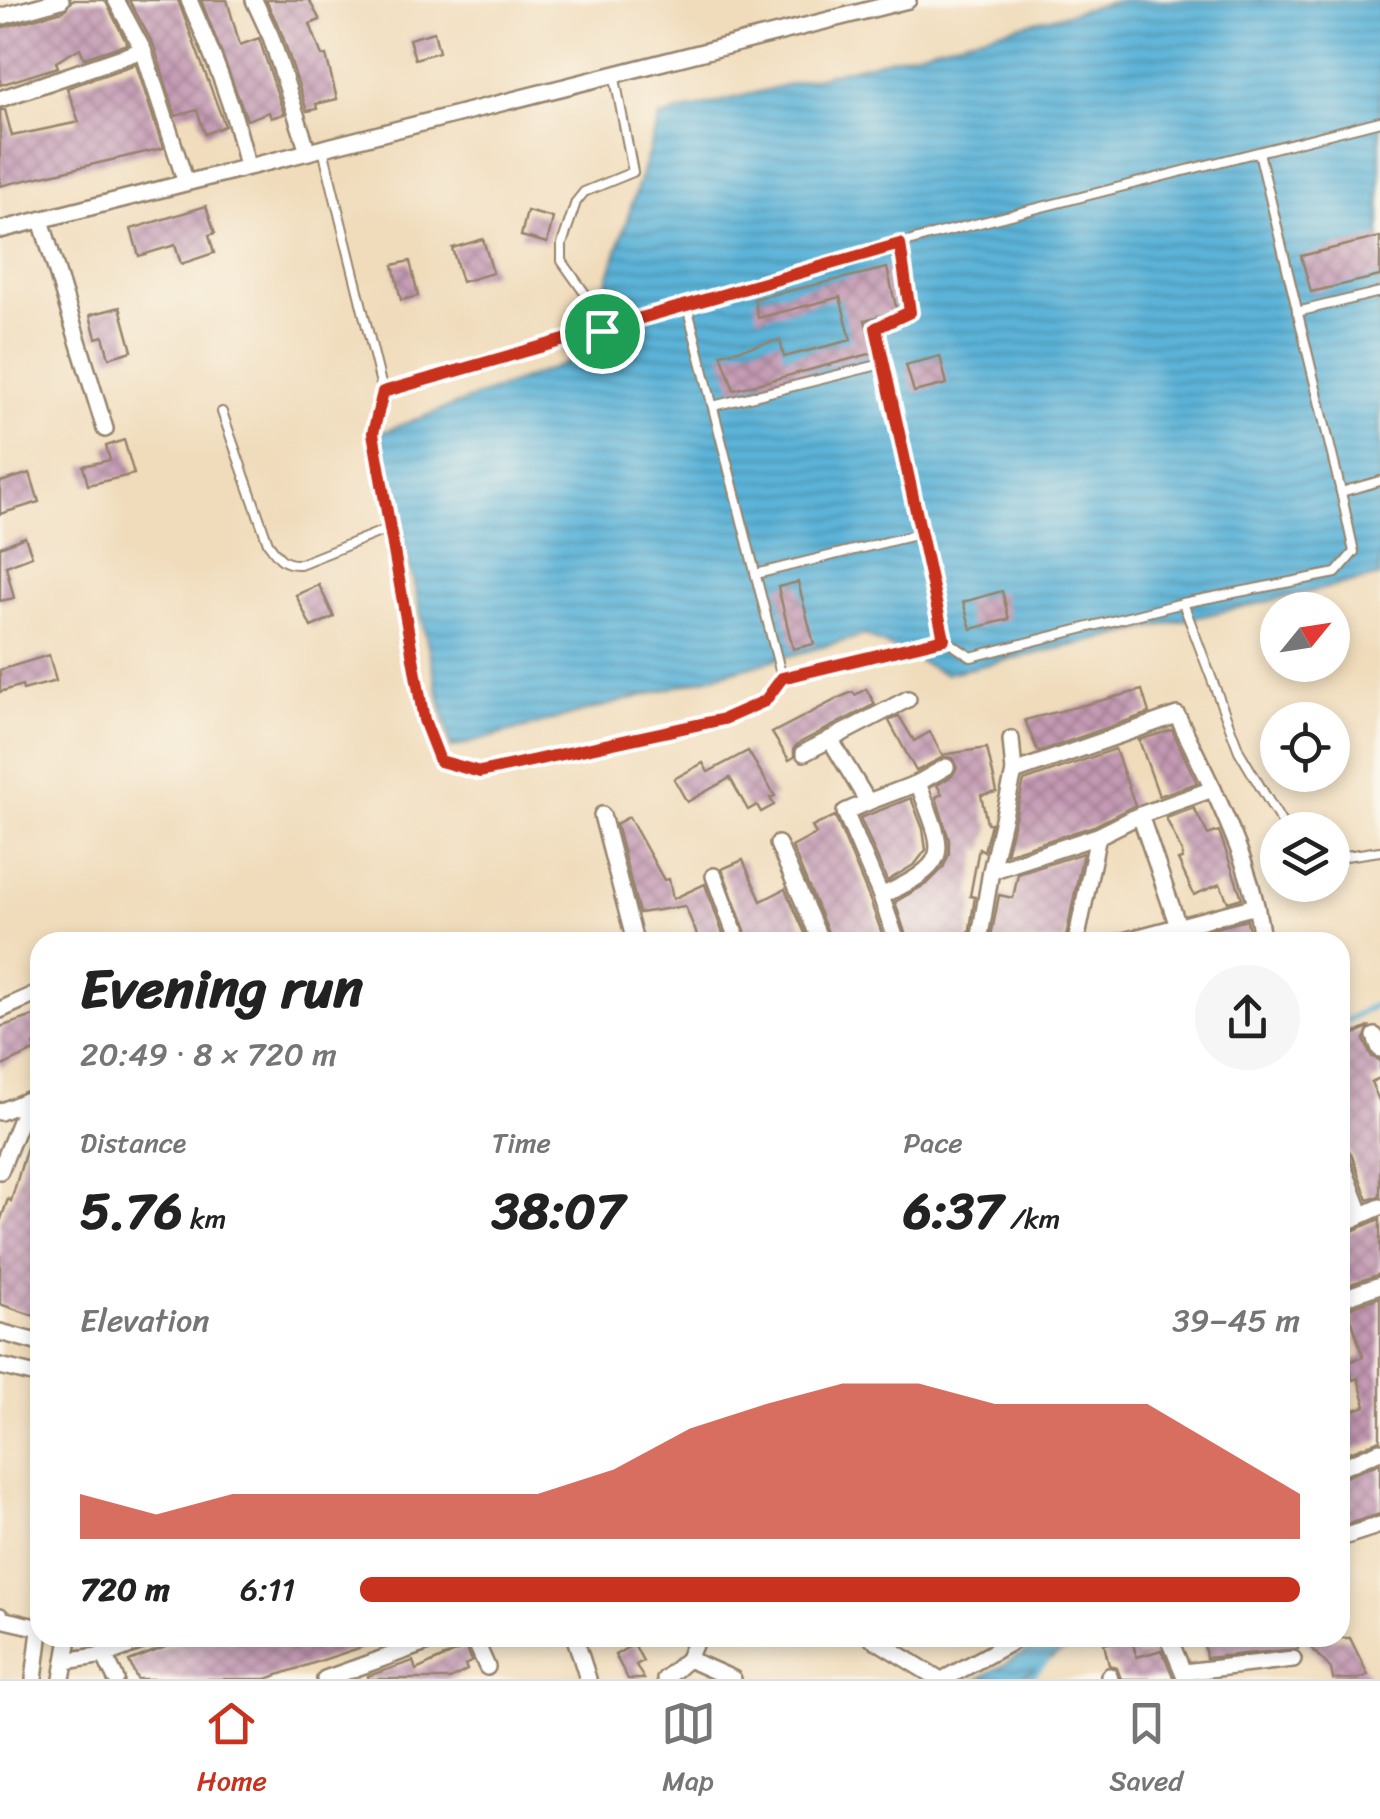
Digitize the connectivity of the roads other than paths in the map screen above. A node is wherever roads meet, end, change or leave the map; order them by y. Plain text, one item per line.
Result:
1 (61, 0) edge
2 (116, 0) edge
3 (189, 0) edge
4 (254, 0) edge
5 (908, 0) edge
6 (0, 18) edge
7 (142, 50) junction
8 (614, 73) junction
9 (0, 99) edge
10 (1380, 121) edge
11 (316, 150) junction
12 (1259, 152) junction
13 (247, 167) junction
14 (186, 180) junction
15 (41, 220) junction
16 (0, 230) edge
17 (900, 244) junction
18 (1380, 292) edge
19 (687, 306) junction
20 (1297, 312) junction
21 (602, 331) junction
22 (882, 364) junction
23 (383, 392) junction
24 (713, 406) junction
25 (222, 412) dead end
26 (105, 429) dead end
27 (1380, 481) edge
28 (1341, 492) junction
29 (390, 528) junction
30 (923, 533) junction
31 (756, 574) junction
32 (1183, 603) junction
33 (944, 639) junction
34 (782, 678) junction
35 (908, 699) dead end
36 (830, 739) junction
37 (1011, 739) dead end
38 (804, 753) dead end
39 (946, 767) dead end
40 (1014, 772) junction
41 (918, 782) junction
42 (1213, 790) junction
43 (868, 802) junction
44 (1275, 812) edge
45 (602, 815) dead end
46 (1140, 815) junction
47 (1098, 836) junction
48 (778, 844) dead end
49 (1380, 850) edge
50 (1350, 855) edge
51 (991, 871) junction
52 (714, 876) dead end
53 (881, 896) junction
54 (1256, 906) junction
55 (1178, 926) junction
56 (632, 932) edge
57 (734, 932) edge
58 (817, 932) edge
59 (893, 932) edge
60 (981, 932) edge
61 (1078, 932) edge
62 (1156, 932) edge
63 (1260, 932) edge
64 (30, 997) edge
65 (0, 1010) edge
66 (30, 1100) edge
67 (30, 1107) edge
68 (0, 1112) edge
69 (0, 1171) edge
70 (1350, 1186) edge
71 (1380, 1208) edge
72 (1360, 1214) junction
73 (1350, 1219) edge
74 (1380, 1284) edge
75 (1350, 1295) edge
76 (0, 1332) edge
77 (30, 1340) edge
78 (0, 1366) edge
79 (30, 1374) edge
80 (1380, 1451) edge
81 (1350, 1464) edge
82 (1380, 1525) edge
83 (1350, 1535) edge
84 (0, 1618) edge
85 (30, 1626) edge
86 (38, 1647) edge
87 (67, 1647) edge
88 (126, 1647) edge
89 (415, 1647) edge
90 (478, 1647) edge
91 (578, 1647) edge
92 (693, 1647) edge
93 (887, 1647) edge
94 (1002, 1647) edge
95 (1173, 1647) edge
96 (104, 1655) junction
97 (688, 1659) junction
98 (1293, 1659) dead end
99 (64, 1661) junction
100 (487, 1667) dead end
101 (1185, 1675) edge
102 (34, 1679) edge
103 (62, 1679) edge
104 (116, 1679) edge
105 (325, 1679) edge
106 (588, 1679) edge
107 (666, 1679) edge
108 (734, 1679) edge
109 (941, 1679) edge

1 - 6 street
2 - 7 street
3 - 13 street
4 - 11 street
5 - 8 street
7 - 9 street
7 - 14 street
8 - 11 street
8 - 21 lane
10 - 12 lane
11 - 13 street
11 - 23 lane
12 - 17 lane
12 - 20 lane
13 - 14 street
14 - 15 street
15 - 16 street
15 - 26 street
17 - 19 lane
17 - 22 lane
18 - 20 lane
19 - 21 lane
19 - 24 lane
20 - 28 lane
21 - 23 lane
22 - 24 lane
22 - 30 lane
23 - 29 lane
24 - 31 lane
25 - 29 lane
27 - 28 lane
28 - 32 lane
29 - 34 lane
30 - 31 lane
30 - 33 lane
31 - 34 lane
32 - 33 lane
32 - 44 lane
33 - 34 lane
35 - 36 street
36 - 38 street
36 - 43 street
37 - 40 street
39 - 41 street
40 - 42 street
40 - 51 street
41 - 43 street
41 - 53 street
42 - 46 street
42 - 54 street
43 - 53 street
45 - 56 street
46 - 47 street
46 - 55 street
47 - 51 street
47 - 61 street
48 - 58 street
49 - 50 lane
51 - 60 street
52 - 57 street
53 - 59 street
54 - 55 street
54 - 63 street
55 - 62 street
64 - 65 street
66 - 68 street
67 - 69 street
70 - 72 street
71 - 72 street
72 - 73 street
74 - 75 street
76 - 77 street
78 - 79 street
80 - 81 street
82 - 83 street
84 - 85 street
86 - 102 street
87 - 99 street
88 - 96 street
89 - 105 street
90 - 100 street
91 - 106 street
92 - 97 street
93 - 109 street
94 - 109 street
95 - 101 street
96 - 99 street
96 - 104 street
97 - 107 street
97 - 108 street
98 - 101 street
99 - 103 street

